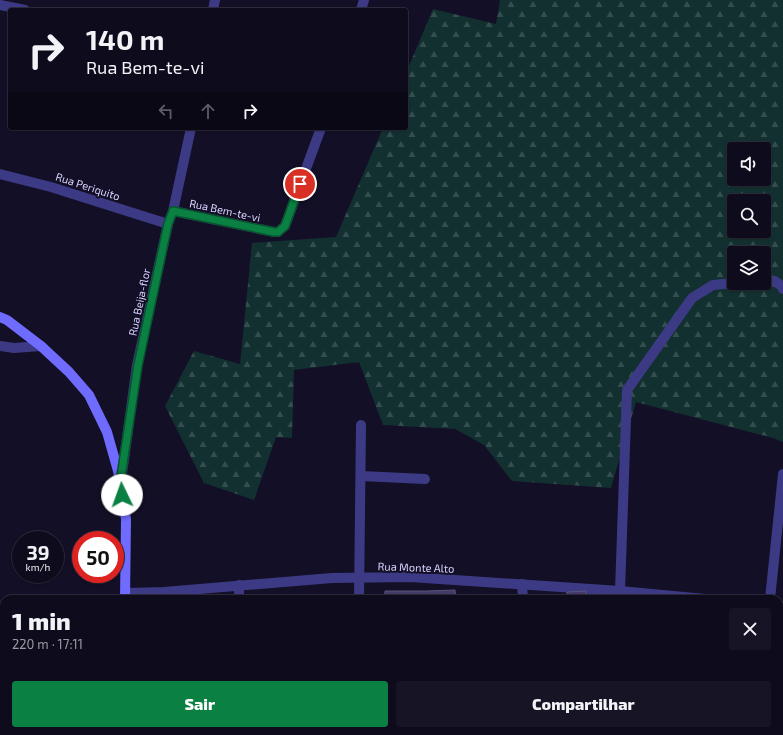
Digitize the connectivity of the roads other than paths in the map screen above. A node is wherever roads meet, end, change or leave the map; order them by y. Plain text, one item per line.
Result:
1 (0, 5) edge
2 (15, 8) edge
3 (191, 130) edge
4 (320, 130) edge
5 (0, 174) edge
6 (173, 211) junction
7 (168, 224) junction
8 (771, 279) edge
9 (727, 284) edge
10 (783, 289) edge
11 (0, 317) edge
12 (0, 346) edge
13 (41, 346) junction
14 (361, 425) dead end
15 (783, 474) edge
16 (361, 476) junction
17 (425, 479) dead end
18 (120, 483) junction
19 (360, 577) junction
20 (522, 584) junction
21 (239, 585) junction
22 (620, 591) junction
23 (125, 595) edge
24 (135, 595) edge
25 (239, 595) edge
26 (359, 595) edge
27 (523, 595) edge
28 (662, 595) edge
29 (770, 595) edge

1 - 2 street
3 - 6 street, Rua Beija-flor
4 - 6 street, Rua Bem-te-vi
5 - 7 street, Rua Periquito
6 - 7 street, Rua Beija-flor
7 - 18 street, Rua Beija-flor
8 - 10 street
9 - 22 street
11 - 13 main road
12 - 13 street
13 - 18 main road
14 - 16 street
15 - 29 street
16 - 17 street
16 - 19 street
18 - 23 main road
19 - 20 street, Rua Monte Alto
19 - 21 street, Rua Monte Alto
19 - 26 street
20 - 22 street, Rua Monte Alto
20 - 27 street
21 - 24 street, Rua Monte Alto
21 - 25 street
22 - 28 street, Rua Monte Alto

